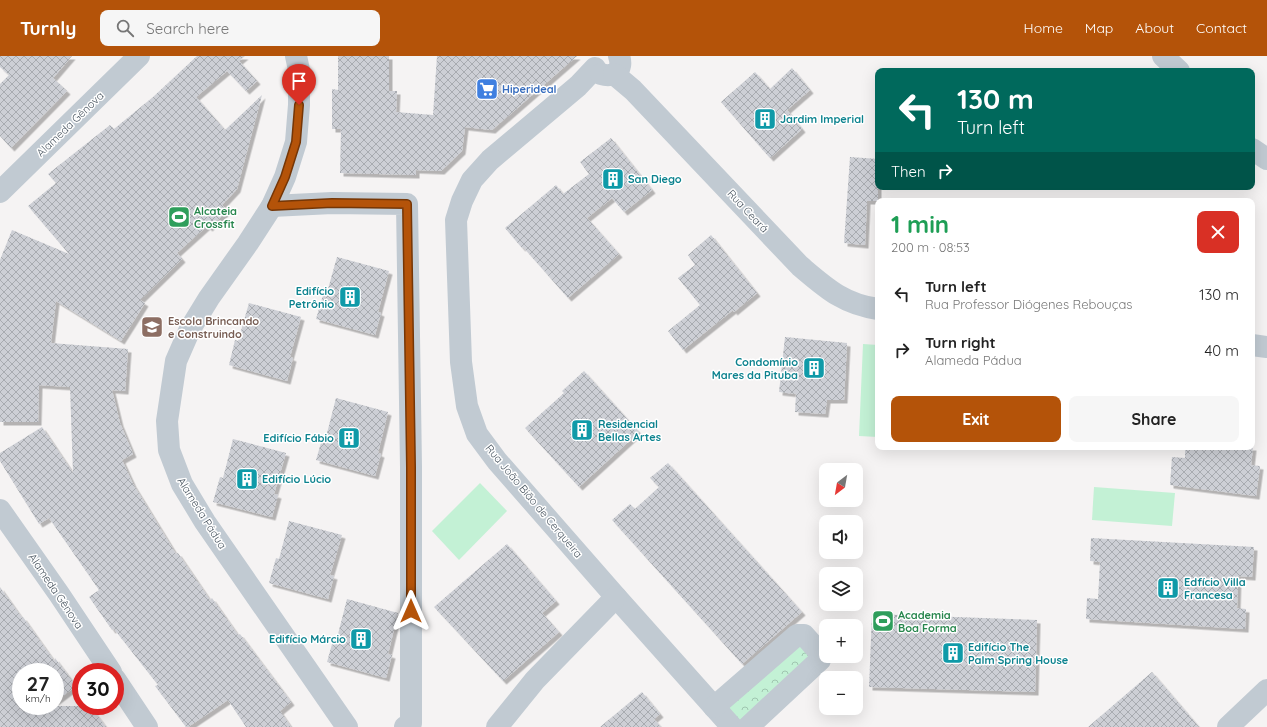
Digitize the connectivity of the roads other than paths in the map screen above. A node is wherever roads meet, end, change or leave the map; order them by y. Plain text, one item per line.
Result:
1 (139, 56) edge
2 (296, 56) edge
3 (1163, 56) edge
4 (607, 66) edge
5 (1175, 68) edge
6 (1255, 151) edge
7 (1267, 159) edge
8 (0, 192) edge
9 (272, 206) junction
10 (875, 309) edge
11 (1255, 345) edge
12 (1267, 347) edge
13 (0, 510) edge
14 (616, 597) junction
15 (105, 663) edge
16 (1267, 690) edge
17 (124, 692) edge
18 (714, 707) junction
19 (147, 727) edge
20 (347, 727) edge
21 (405, 727) edge
22 (498, 727) edge
23 (732, 727) edge
24 (748, 727) edge
25 (1228, 727) edge

1 - 8 street, Alameda Gênova
2 - 9 street, Alameda Pádua
3 - 5 street
4 - 10 street, Rua Ceará
4 - 14 street, Rua João Bião de Cerqueira
6 - 7 street
9 - 20 street, Alameda Pádua
9 - 21 street
11 - 12 street
13 - 15 street, Alameda Gênova
14 - 18 street, Rua João Bião de Cerqueira
14 - 22 street
16 - 25 street
17 - 19 street
18 - 23 street, Rua João Bião de Cerqueira
18 - 24 street

